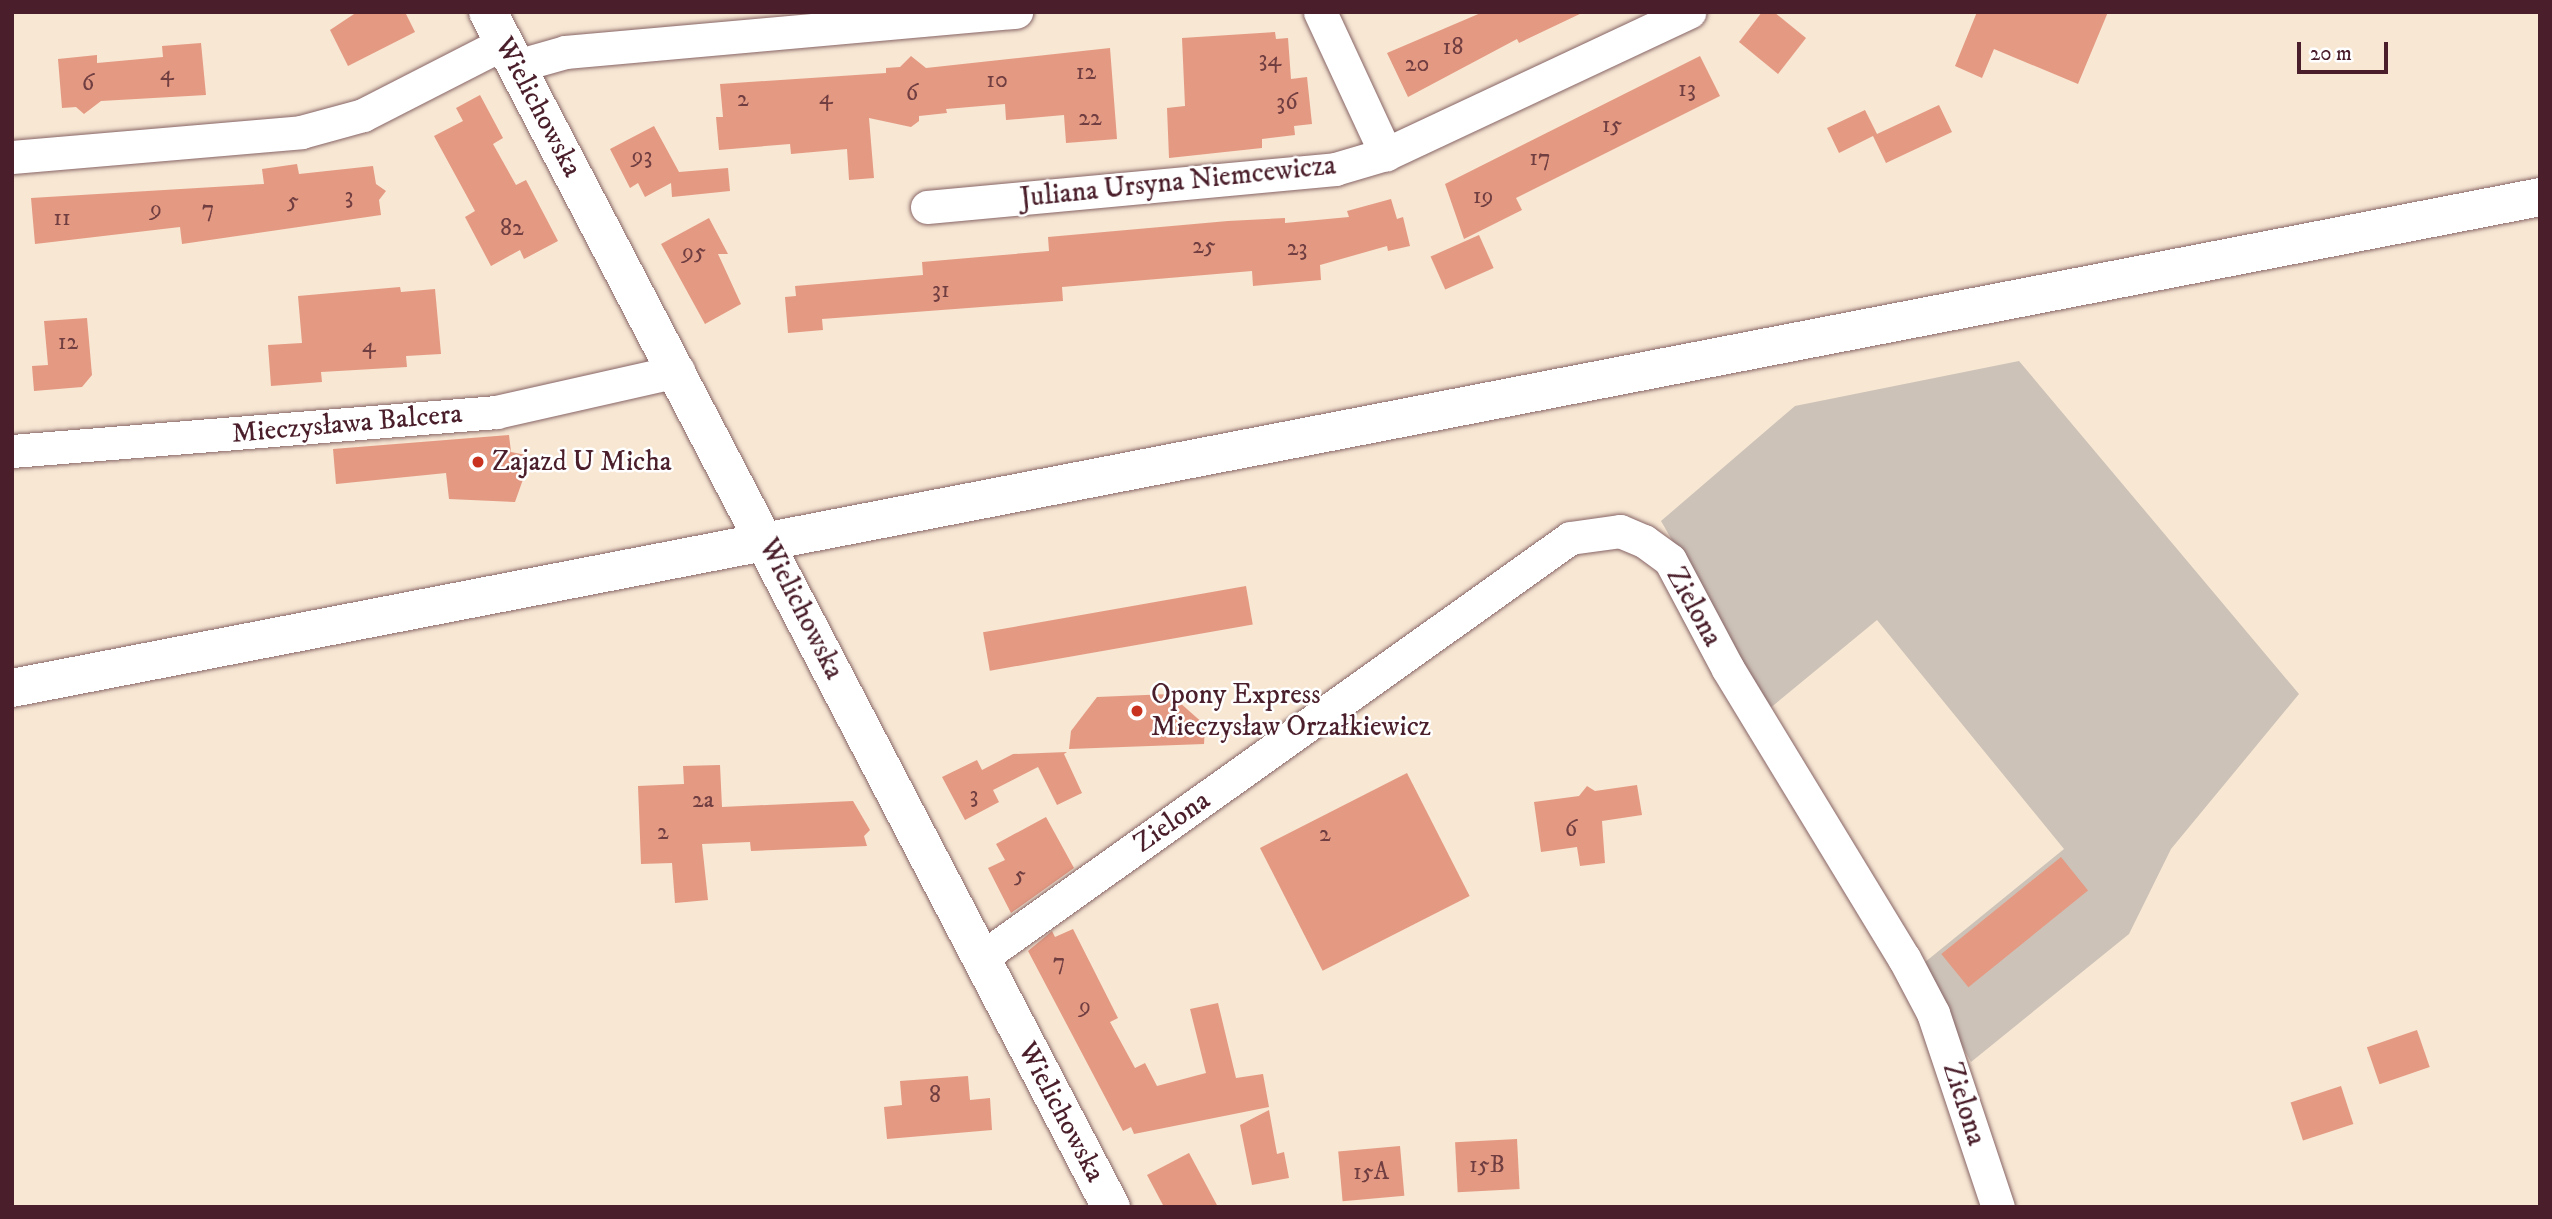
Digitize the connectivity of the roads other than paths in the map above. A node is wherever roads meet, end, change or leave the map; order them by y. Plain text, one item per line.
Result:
1 (1016, 12) edge
2 (1320, 12) edge
3 (1669, 17) edge
4 (502, 40) edge
5 (1386, 154) junction
6 (12, 158) edge
7 (2540, 197) edge
8 (928, 207) dead end
9 (678, 371) junction
10 (12, 451) edge
11 (766, 540) junction
12 (12, 688) edge
13 (981, 958) junction
14 (1111, 1207) edge
15 (1998, 1207) edge

1 - 4 street
2 - 5 street
3 - 5 street, Juliana Ursyna Niemcewicza
4 - 6 street
4 - 9 main road, Wielichowska
5 - 8 street, Juliana Ursyna Niemcewicza
7 - 11 main road
9 - 10 street, Mieczysława Balcera
9 - 11 main road, Wielichowska
11 - 12 main road
11 - 13 main road, Wielichowska
13 - 14 main road, Wielichowska
13 - 15 street, Zielona

